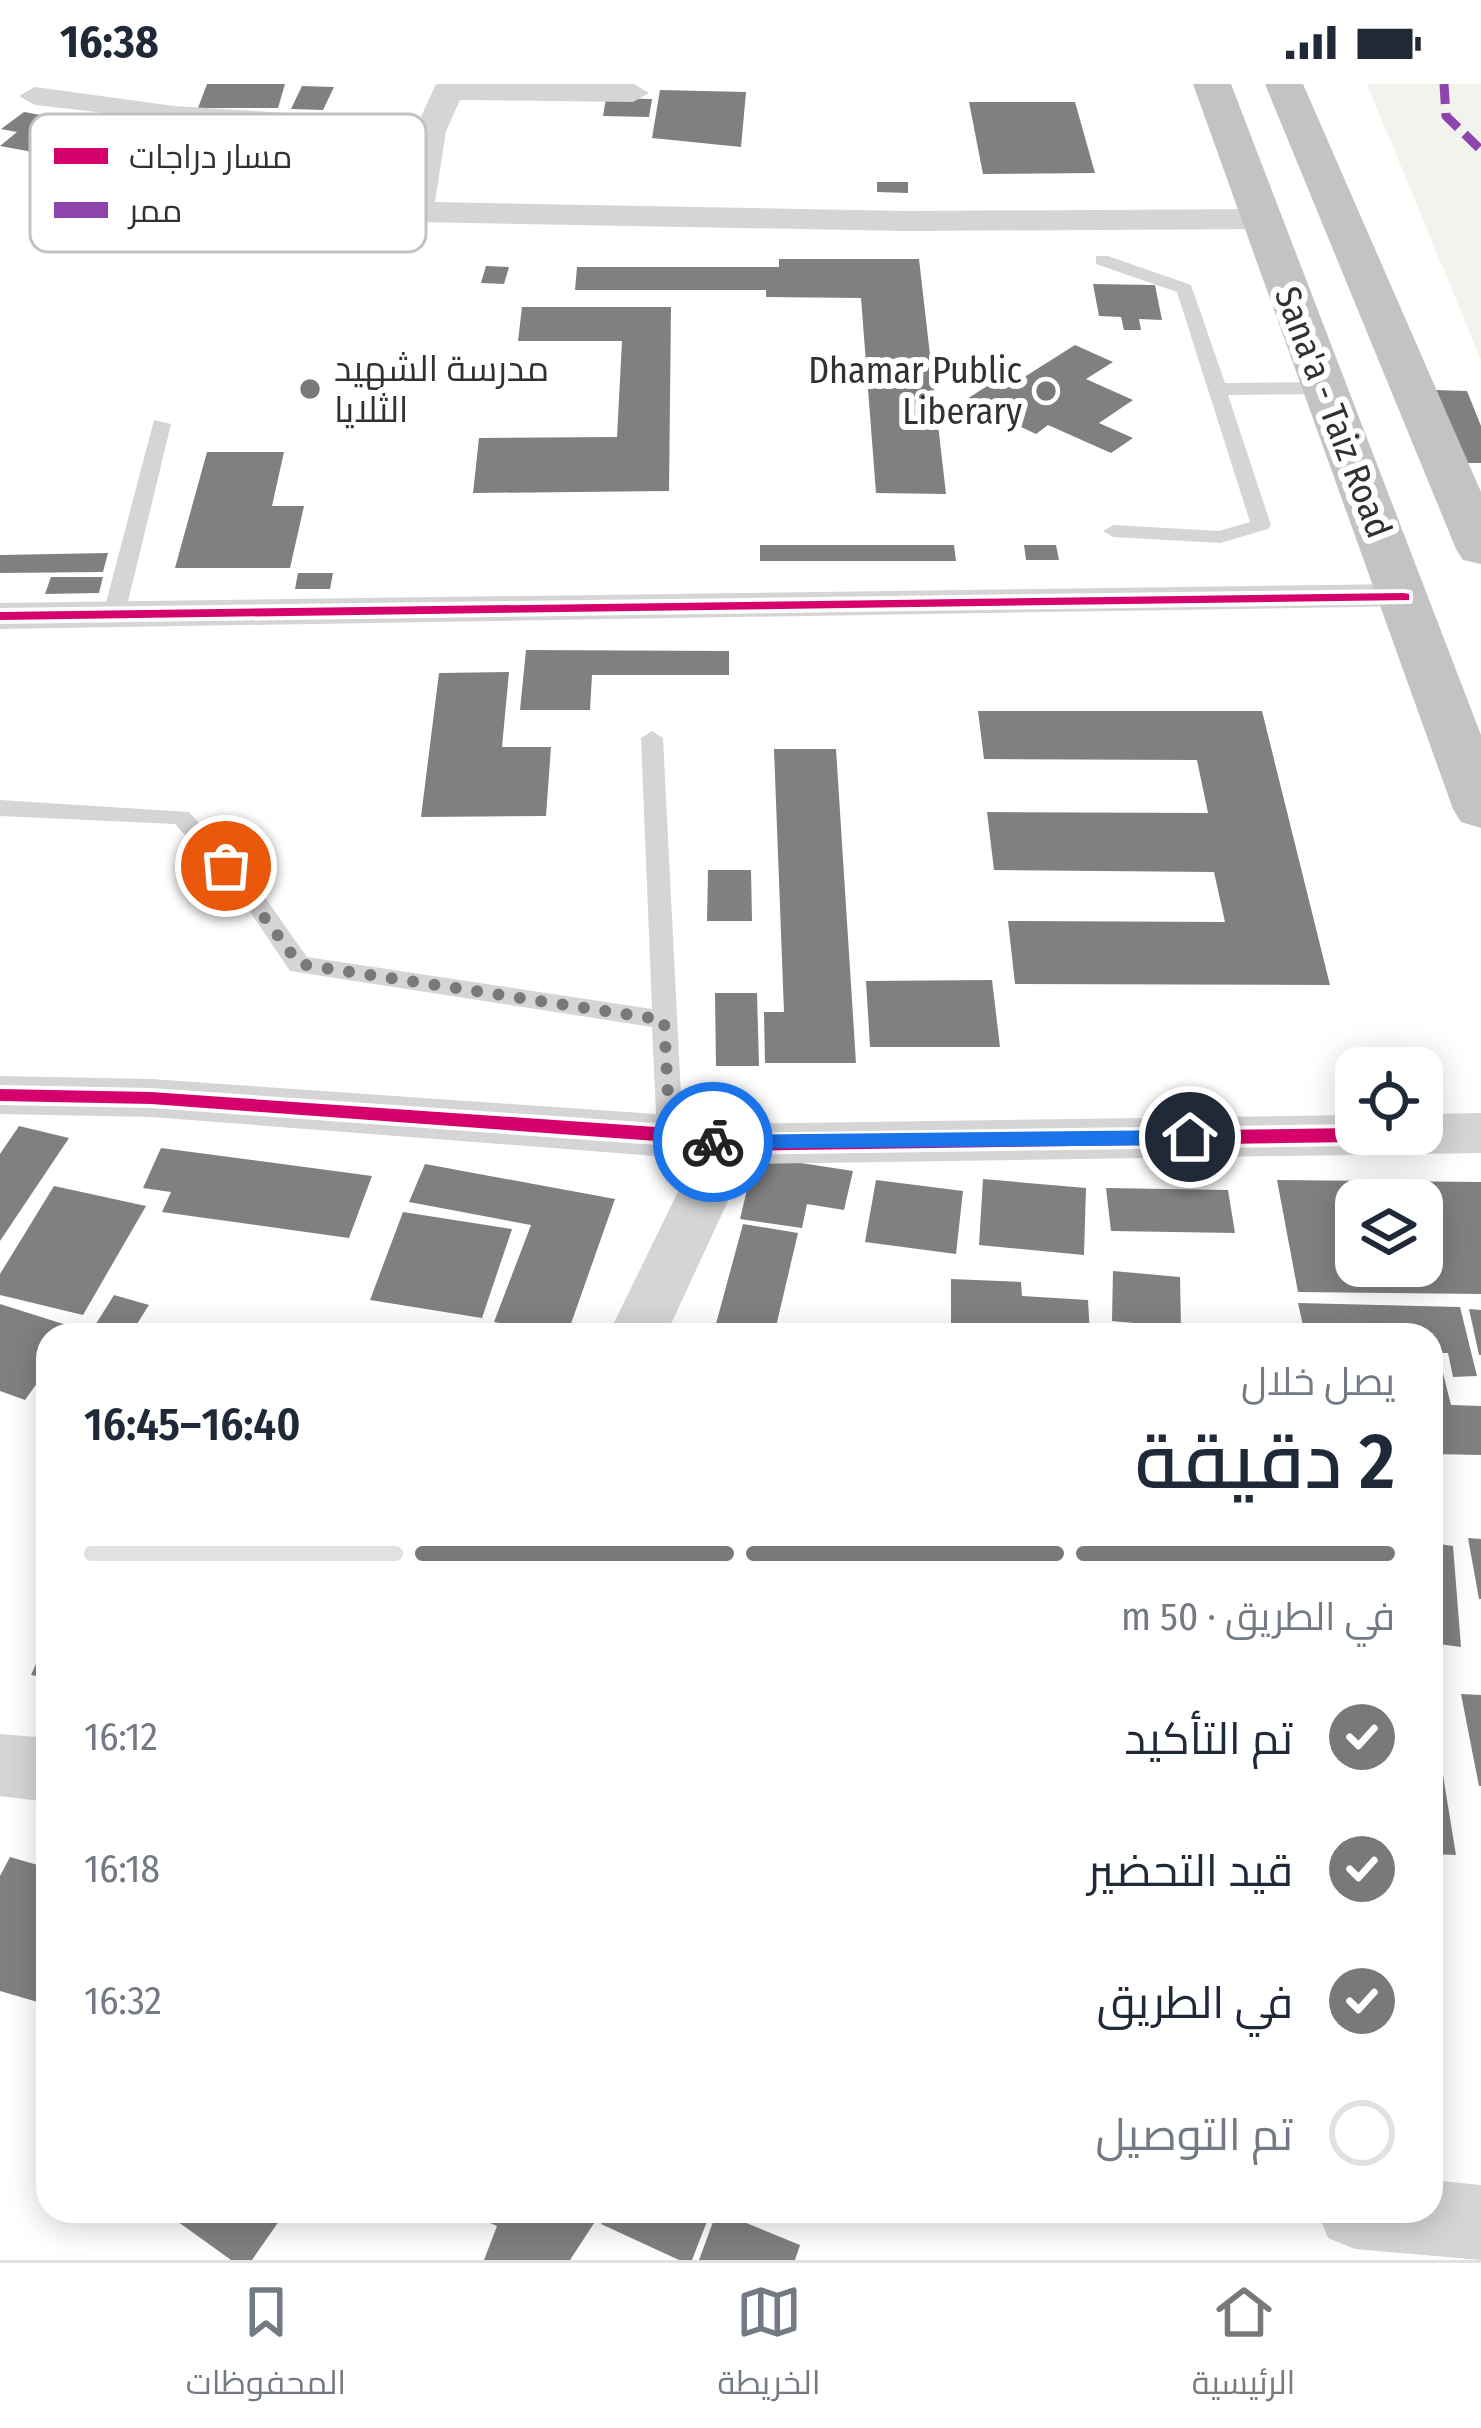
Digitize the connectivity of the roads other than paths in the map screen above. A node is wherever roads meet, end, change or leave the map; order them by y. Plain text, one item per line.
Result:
1 (1212, 84) edge
2 (1284, 84) edge
3 (449, 87) edge
4 (634, 93) dead end
5 (34, 96) dead end
6 (160, 114) edge
7 (426, 131) edge
8 (430, 131) junction
9 (426, 152) edge
10 (426, 212) edge
11 (1262, 219) junction
12 (1102, 260) dead end
13 (1325, 388) junction
14 (1217, 389) junction
15 (161, 424) dead end
16 (1113, 531) dead end
17 (1481, 549) edge
18 (1404, 597) junction
19 (114, 614) junction
20 (0, 616) edge
21 (652, 738) dead end
22 (0, 808) edge
23 (1481, 809) edge
24 (664, 1020) junction
25 (0, 1095) edge
26 (1481, 1133) edge
27 (1443, 1134) edge
28 (670, 1135) junction
29 (1335, 1135) edge
30 (728, 1144) junction
31 (644, 1323) edge
32 (0, 1765) edge
33 (36, 1770) edge
34 (1443, 2219) edge
35 (1481, 2223) edge

1 - 11 highway, Sana'a - Taiz Road
2 - 17 highway, Sana'a - Taiz Road
3 - 4 street
3 - 8 street
5 - 6 street
7 - 8 street
8 - 9 street
10 - 11 street
11 - 13 highway, Sana'a - Taiz Road
12 - 14 lane
13 - 14 lane
13 - 18 highway, Sana'a - Taiz Road
14 - 16 lane
15 - 19 lane
18 - 19 street
18 - 23 highway, Sana'a - Taiz Road
19 - 20 street
21 - 24 lane
22 - 24 lane
24 - 28 lane
25 - 28 street
26 - 27 street
28 - 30 street
29 - 30 street
30 - 31 street
32 - 33 street
34 - 35 street

